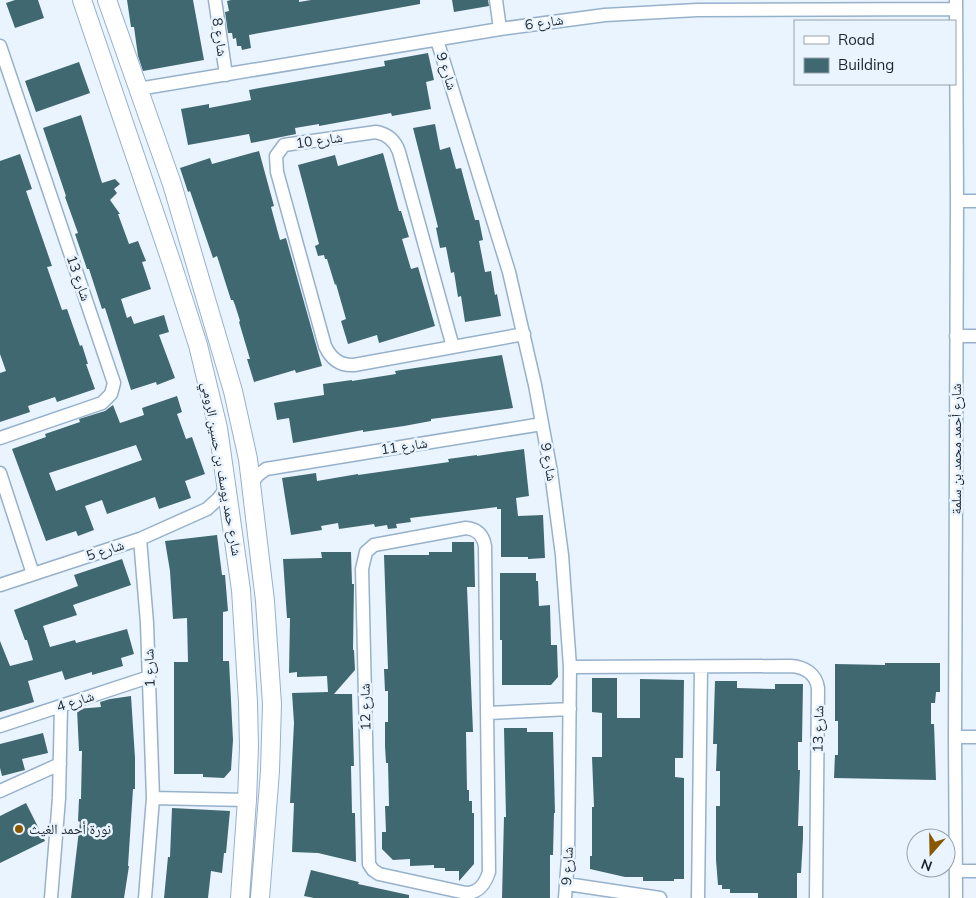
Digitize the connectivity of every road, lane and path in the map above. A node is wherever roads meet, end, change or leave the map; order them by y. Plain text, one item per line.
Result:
1 (82, 0) edge
2 (107, 0) edge
3 (215, 0) edge
4 (496, 0) edge
5 (697, 5) edge
6 (956, 5) edge
7 (500, 29) junction
8 (437, 40) junction
9 (0, 46) edge
10 (226, 75) junction
11 (138, 89) junction
12 (957, 201) junction
13 (976, 201) edge
14 (185, 228) junction
15 (163, 235) junction
16 (195, 262) junction
17 (172, 264) junction
18 (524, 334) junction
19 (956, 336) junction
20 (976, 336) edge
21 (453, 347) junction
22 (542, 424) junction
23 (0, 438) edge
24 (248, 459) junction
25 (266, 469) junction
26 (0, 473) edge
27 (251, 484) junction
28 (227, 487) junction
29 (208, 509) junction
30 (232, 521) junction
31 (140, 539) junction
32 (33, 574) junction
33 (0, 585) edge
34 (570, 667) junction
35 (701, 667) junction
36 (246, 669) junction
37 (270, 670) junction
38 (149, 677) junction
39 (248, 702) junction
40 (272, 704) junction
41 (61, 706) junction
42 (570, 709) junction
43 (488, 713) junction
44 (0, 726) edge
45 (955, 737) junction
46 (976, 737) edge
47 (60, 764) junction
48 (0, 790) edge
49 (153, 798) junction
50 (247, 800) junction
51 (956, 828) edge
52 (956, 871) edge
53 (976, 871) edge
54 (956, 878) edge
55 (566, 884) junction
56 (51, 898) edge
57 (145, 898) edge
58 (240, 898) edge
59 (260, 898) edge
60 (566, 898) edge
61 (660, 898) edge
62 (698, 898) edge
63 (816, 898) edge
64 (956, 898) edge

1 - 15 street, شارع حمد يوسف بن حسين الرومي
2 - 11 street, شارع حمد يوسف بن حسين الرومي
3 - 10 street, شارع 8
4 - 7 street
5 - 6 street, شارع 6
5 - 7 street, شارع 6
6 - 12 street, شارع أحمد محمد بن سلمة
7 - 8 street, شارع 6
8 - 10 street, شارع 6
8 - 18 street, شارع 9
9 - 23 street, شارع 13
10 - 11 street, شارع 6
11 - 14 street, شارع حمد يوسف بن حسين الرومي
12 - 13 street
12 - 19 street, شارع أحمد محمد بن سلمة
14 - 15 street
14 - 16 street, شارع حمد يوسف بن حسين الرومي
15 - 17 street, شارع حمد يوسف بن حسين الرومي
16 - 17 street
16 - 24 street, شارع حمد يوسف بن حسين الرومي
17 - 28 street, شارع حمد يوسف بن حسين الرومي
18 - 21 street, شارع 10
18 - 22 street, شارع 9
19 - 20 street
19 - 45 street, شارع أحمد محمد بن سلمة
21 - 21 street, شارع 10
22 - 25 street, شارع 11
22 - 34 street, شارع 9
24 - 25 street
24 - 27 street, شارع حمد يوسف بن حسين الرومي
25 - 27 street
26 - 32 street
27 - 37 street, شارع حمد يوسف بن حسين الرومي
28 - 29 street, شارع 5
28 - 30 street, شارع حمد يوسف بن حسين الرومي
29 - 30 street
29 - 31 street, شارع 5
30 - 36 street, شارع حمد يوسف بن حسين الرومي
31 - 32 street, شارع 5
31 - 38 street, شارع 1
32 - 33 street, شارع 5
34 - 35 street, شارع 13
34 - 42 street, شارع 9
35 - 62 street
35 - 63 street, شارع 13
36 - 37 street
36 - 39 street, شارع حمد يوسف بن حسين الرومي
37 - 40 street, شارع حمد يوسف بن حسين الرومي
38 - 41 street, شارع 4
38 - 49 street, شارع 1
39 - 40 street
39 - 50 street, شارع حمد يوسف بن حسين الرومي
40 - 59 street, شارع حمد يوسف بن حسين الرومي
41 - 44 street, شارع 4
41 - 47 street
42 - 43 street
42 - 55 street, شارع 9
43 - 43 street, شارع 12
45 - 46 street
45 - 51 street, شارع أحمد محمد بن سلمة
47 - 48 street
47 - 56 street
49 - 50 street
49 - 57 street, شارع 1
50 - 58 street, شارع حمد يوسف بن حسين الرومي
52 - 53 street
54 - 64 street, شارع أحمد محمد بن سلمة
55 - 60 street, شارع 9
55 - 61 street

